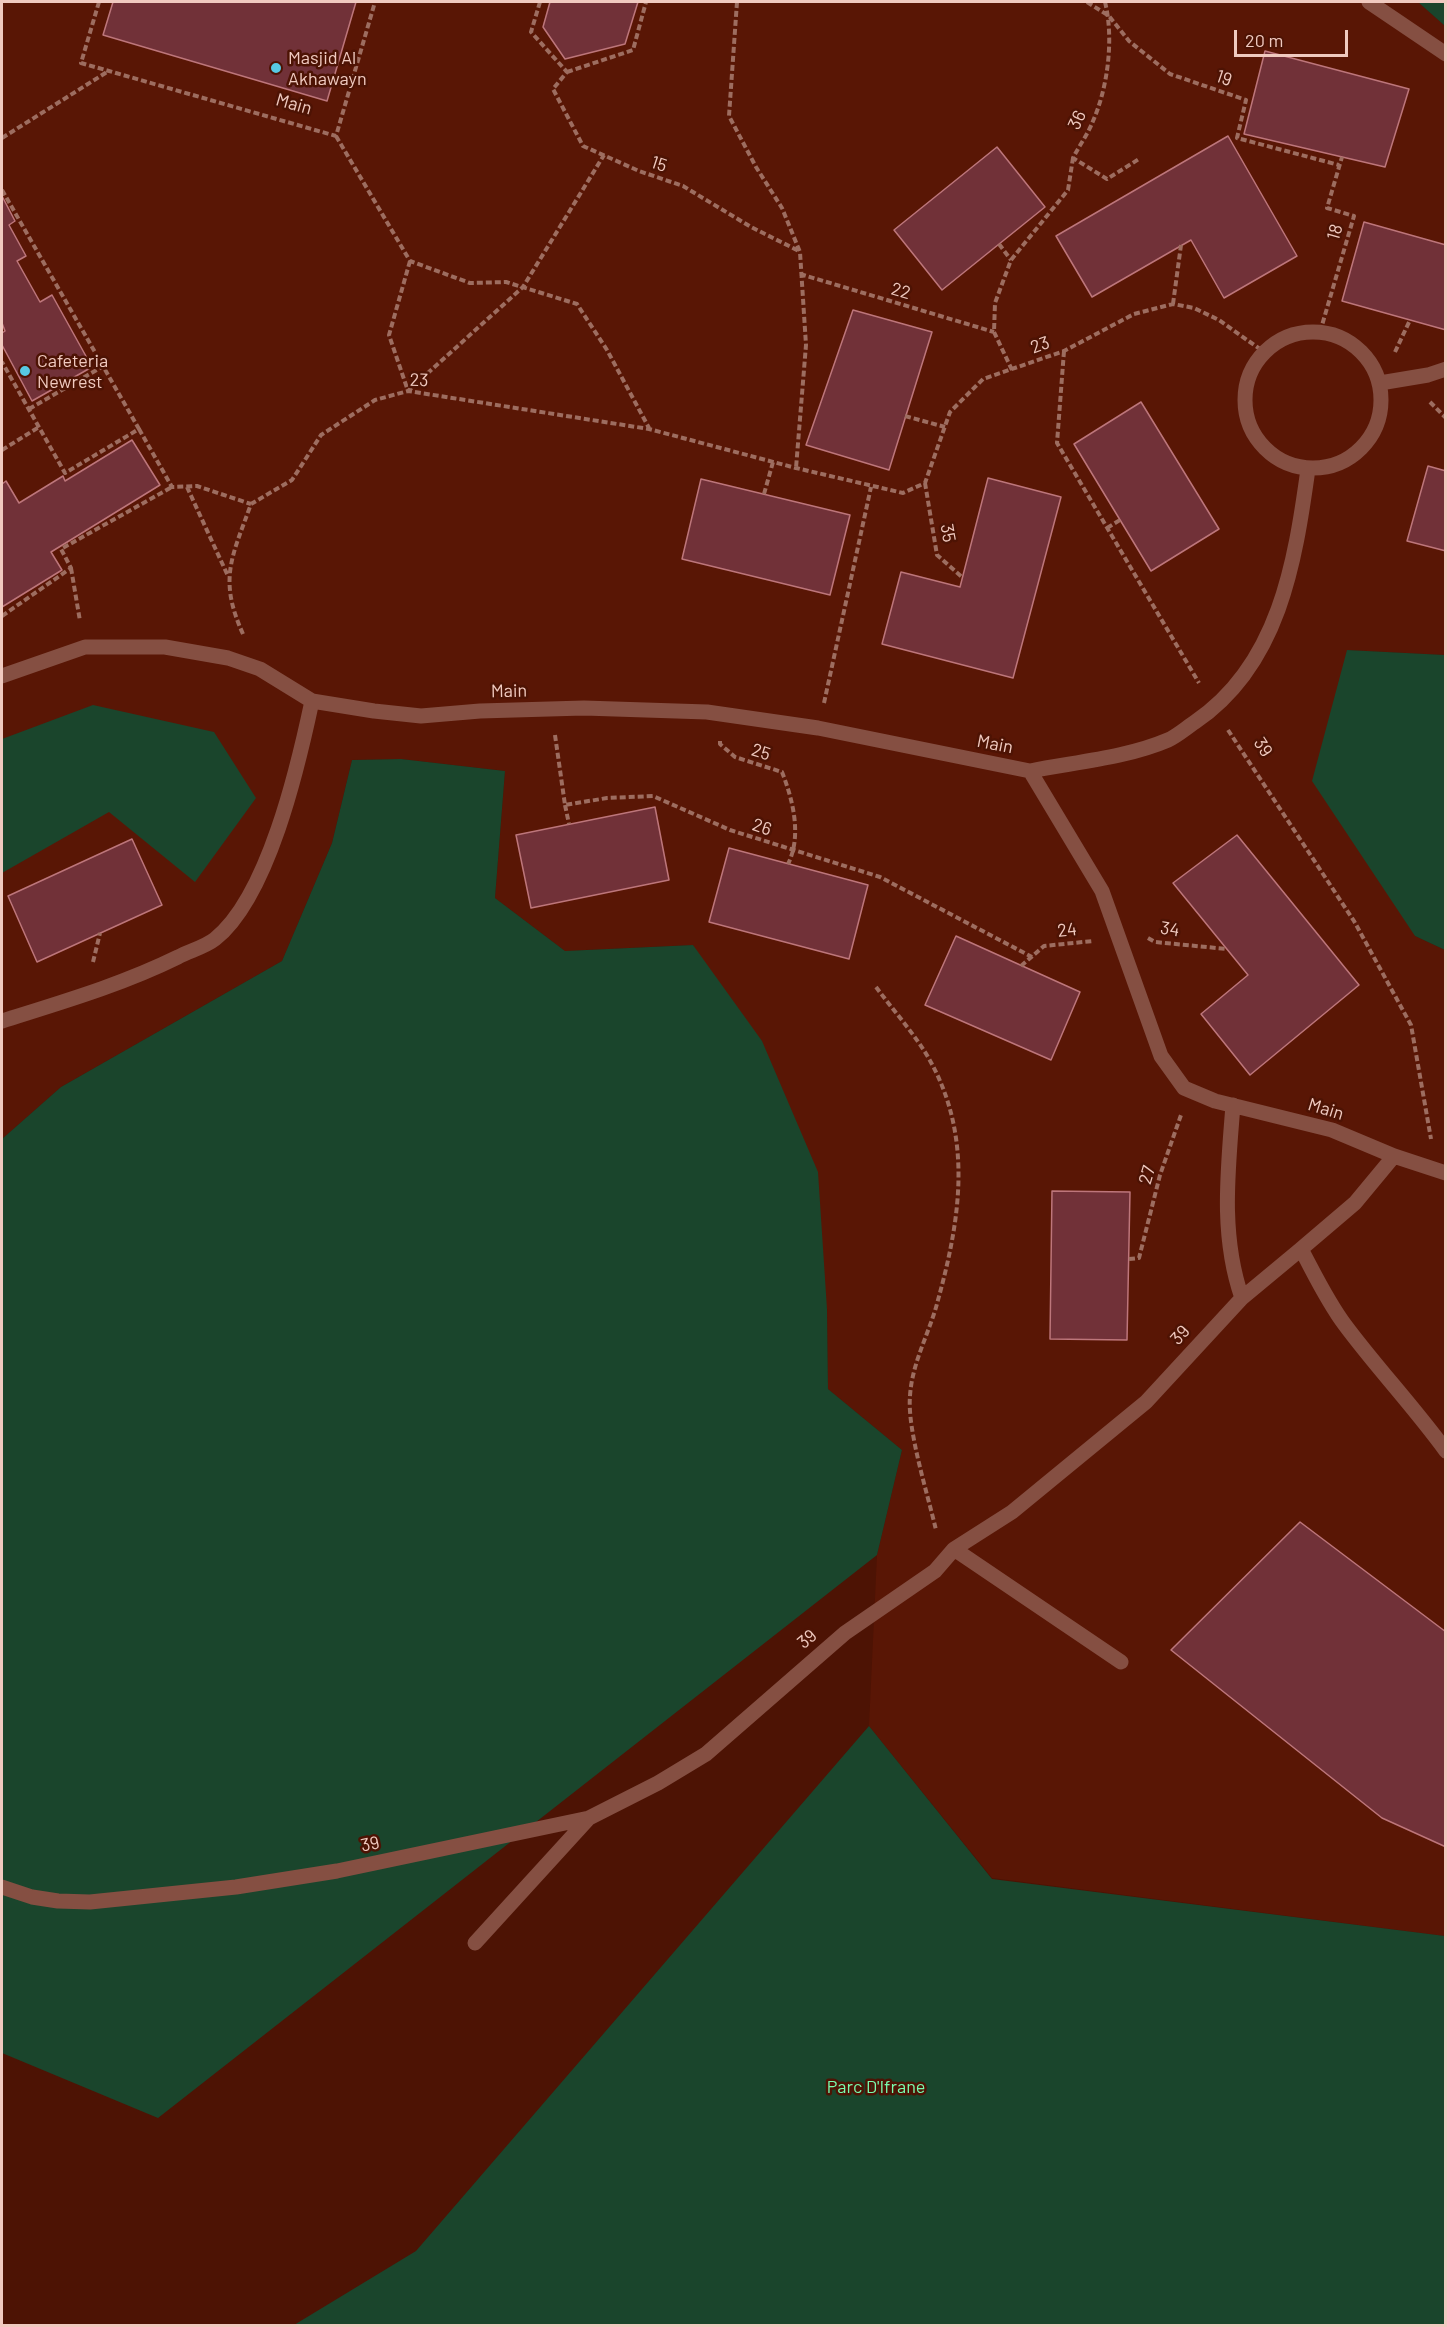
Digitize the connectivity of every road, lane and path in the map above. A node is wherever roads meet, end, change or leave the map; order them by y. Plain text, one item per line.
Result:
1 (99, 2) edge
2 (375, 2) edge
3 (540, 2) edge
4 (646, 2) edge
5 (738, 2) edge
6 (1087, 2) edge
7 (1105, 2) edge
8 (1369, 2) edge
9 (1108, 16) junction
10 (1446, 54) edge
11 (107, 72) junction
12 (567, 72) junction
13 (336, 136) junction
14 (2, 138) edge
15 (604, 155) junction
16 (1072, 158) junction
17 (1342, 158) dead end
18 (1139, 159) dead end
19 (1339, 165) junction
20 (2, 190) edge
21 (999, 244) dead end
22 (1180, 245) dead end
23 (800, 252) junction
24 (1011, 260) junction
25 (410, 261) junction
26 (800, 274) junction
27 (523, 287) junction
28 (1173, 304) junction
29 (994, 332) junction
30 (1320, 332) junction
31 (1064, 351) junction
32 (1264, 352) junction
33 (2, 362) edge
34 (102, 367) junction
35 (1446, 369) edge
36 (1012, 370) junction
37 (1380, 383) junction
38 (408, 391) junction
39 (29, 409) junction
40 (905, 416) dead end
41 (39, 427) junction
42 (945, 427) junction
43 (139, 429) junction
44 (649, 429) junction
45 (2, 450) edge
46 (772, 462) junction
47 (796, 468) junction
48 (1308, 469) junction
49 (925, 483) junction
50 (172, 487) junction
51 (187, 487) junction
52 (871, 487) junction
53 (764, 494) dead end
54 (251, 504) junction
55 (1120, 520) dead end
56 (1107, 528) junction
57 (70, 568) junction
58 (962, 577) dead end
59 (229, 578) junction
60 (2, 616) edge
61 (85, 647) junction
62 (260, 669) junction
63 (2, 676) edge
64 (312, 701) junction
65 (551, 709) junction
66 (1215, 709) junction
67 (722, 715) junction
68 (818, 728) junction
69 (1030, 771) junction
70 (566, 805) junction
71 (569, 824) dead end
72 (794, 852) junction
73 (788, 864) dead end
74 (1114, 919) junction
75 (1227, 949) dead end
76 (1032, 957) junction
77 (1021, 966) dead end
78 (876, 987) dead end
79 (2, 1021) edge
80 (1190, 1092) junction
81 (1233, 1105) junction
82 (1394, 1156) junction
83 (1441, 1171) edge
84 (1301, 1249) junction
85 (1129, 1258) dead end
86 (1242, 1298) junction
87 (1446, 1451) edge
88 (954, 1549) junction
89 (1121, 1662) dead end
90 (589, 1818) junction
91 (2, 1887) edge
92 (475, 1943) dead end

1 - 11 path, Main
2 - 13 path
3 - 12 path
4 - 12 path
5 - 23 path
6 - 9 path
7 - 9 path
8 - 10 lane
9 - 16 path, 36
9 - 19 path, 19
11 - 13 path, Main
11 - 14 path
12 - 15 path, 15
13 - 25 path
15 - 23 path, 15
15 - 27 path
16 - 18 path, 36
16 - 24 path
17 - 19 path, 18
19 - 30 path, 18
20 - 34 path
21 - 24 path
22 - 28 path
23 - 26 path
24 - 29 path
25 - 27 path
25 - 38 path
26 - 29 path, 22
26 - 47 path
27 - 38 path
27 - 44 path
28 - 31 path, 23
28 - 32 path, 23
29 - 36 path
30 - 32 lane
30 - 37 lane
31 - 36 path, 23
31 - 56 path, 39
32 - 48 lane
33 - 39 path
34 - 39 path
34 - 43 path
35 - 37 lane
36 - 42 path, 23
37 - 48 lane
38 - 44 path, 23
38 - 54 path, 23
39 - 41 path
40 - 42 path
41 - 43 path
41 - 45 path
42 - 49 path, 23
43 - 50 path
44 - 46 path, 23
46 - 47 path, 23
46 - 53 path
47 - 52 path, 23
48 - 66 lane, Main
49 - 52 path, 23
49 - 58 path, 35
50 - 51 path
50 - 57 path
51 - 54 path
51 - 59 path
52 - 68 path
54 - 59 path
55 - 56 path
56 - 66 path, 39
57 - 60 path
57 - 61 path
59 - 62 path
61 - 62 lane, Main
61 - 63 lane, Main
62 - 64 lane, Main
64 - 65 lane, Main
64 - 79 lane
65 - 67 lane, Main
65 - 70 path
66 - 69 lane, Main
66 - 83 path, 39
67 - 68 lane, Main
67 - 72 path, 25
68 - 69 lane, Main
69 - 74 lane, Main
70 - 71 path
70 - 72 path, 26
72 - 73 path
72 - 76 path, 26
74 - 75 path, 34
74 - 76 path, 24
74 - 80 lane, Main
76 - 77 path, 24
78 - 88 path
80 - 81 lane, Main
80 - 85 path, 27
81 - 82 lane, Main
81 - 86 lane
82 - 83 lane
82 - 84 lane
84 - 86 lane, 39
84 - 87 lane
86 - 88 lane, 39
88 - 89 lane
88 - 90 lane, 39
90 - 91 lane, 39
90 - 92 lane

